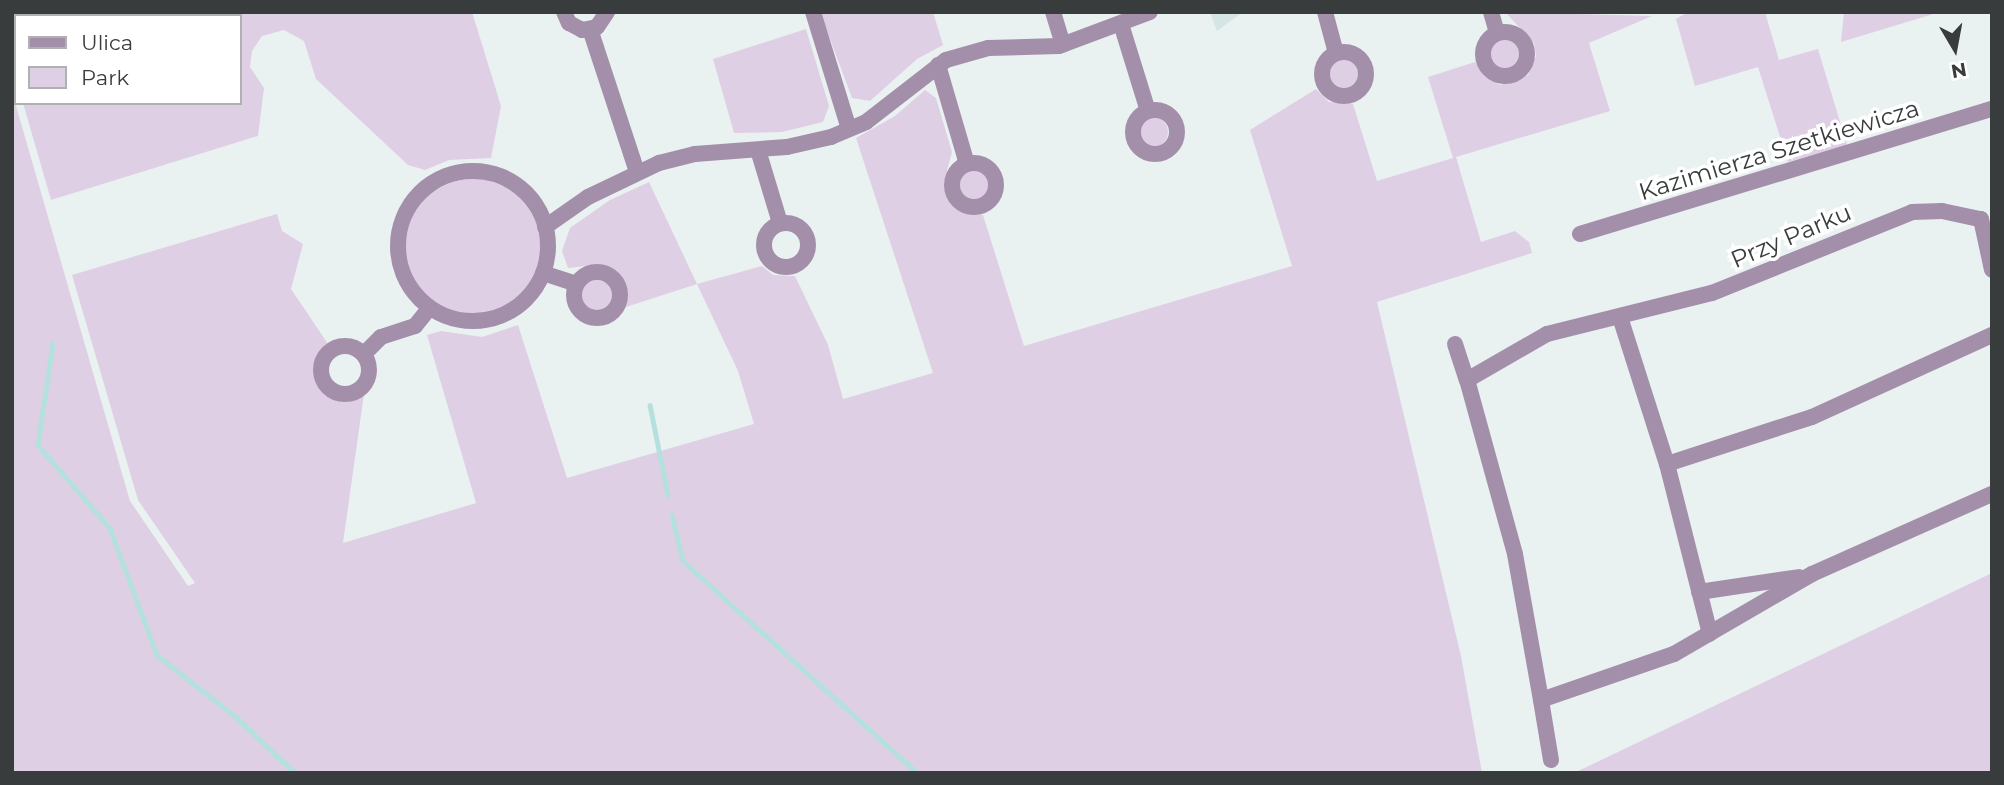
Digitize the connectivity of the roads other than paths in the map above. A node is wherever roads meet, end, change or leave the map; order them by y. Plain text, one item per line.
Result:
1 (564, 12) edge
2 (607, 12) edge
3 (814, 12) edge
4 (1053, 12) edge
5 (1150, 12) edge
6 (1325, 12) edge
7 (1491, 12) edge
8 (1121, 24) junction
9 (590, 29) junction
10 (1497, 33) dead end
11 (1063, 44) junction
12 (1336, 53) dead end
13 (938, 65) junction
14 (1992, 109) edge
15 (1148, 111) dead end
16 (849, 129) junction
17 (758, 150) junction
18 (967, 164) dead end
19 (637, 172) junction
20 (1986, 217) edge
21 (780, 223) dead end
22 (545, 227) junction
23 (1580, 234) dead end
24 (1992, 270) edge
25 (543, 273) junction
26 (576, 284) dead end
27 (429, 309) junction
28 (1620, 317) junction
29 (1992, 335) edge
30 (1455, 344) dead end
31 (364, 354) dead end
32 (1467, 380) junction
33 (1667, 464) junction
34 (1992, 494) edge
35 (1812, 574) junction
36 (1699, 592) junction
37 (1710, 634) junction
38 (1541, 700) junction
39 (1551, 760) dead end

1 - 9 street
2 - 9 street
3 - 16 street
4 - 11 street
5 - 8 street
6 - 12 street
7 - 10 street
8 - 11 street
8 - 15 street
9 - 19 street
11 - 13 street
13 - 16 street
13 - 18 street
14 - 23 street, Kazimierza Szetkiewicza
16 - 17 street
17 - 19 street
17 - 21 street
19 - 22 street
20 - 24 street, Przy Parku
20 - 28 street, Przy Parku
22 - 25 street
22 - 27 street
25 - 26 street
25 - 27 street
27 - 31 street
28 - 32 street, Przy Parku
28 - 33 street
29 - 33 street
30 - 32 street
32 - 38 street
33 - 36 street
34 - 35 street
35 - 36 street
35 - 37 street
36 - 37 street
37 - 38 street
38 - 39 street

